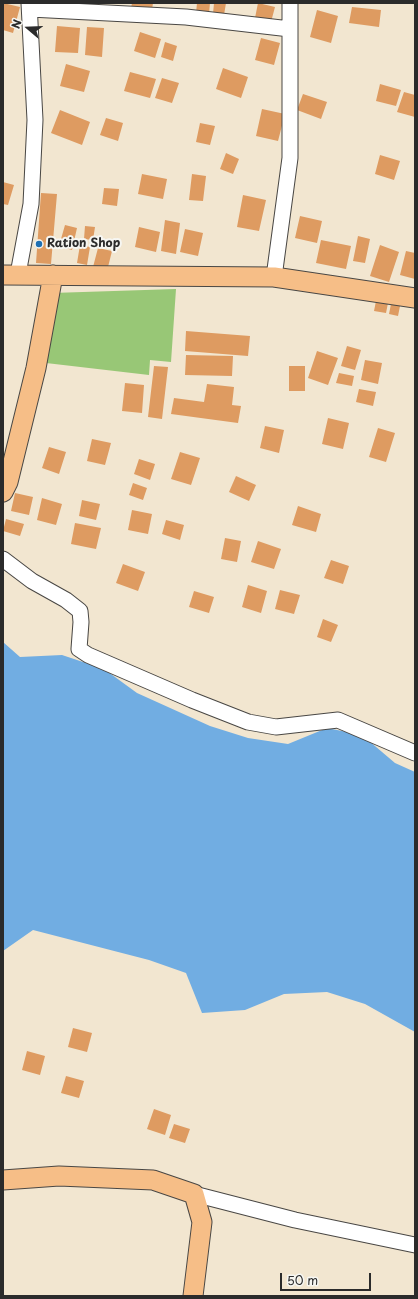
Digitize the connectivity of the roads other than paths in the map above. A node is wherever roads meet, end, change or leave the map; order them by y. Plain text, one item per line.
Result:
1 (290, 3) edge
2 (30, 6) edge
3 (290, 29) junction
4 (11, 275) edge
5 (53, 275) junction
6 (274, 277) junction
7 (415, 298) edge
8 (3, 492) edge
9 (3, 559) edge
10 (415, 753) edge
11 (3, 1180) edge
12 (194, 1194) junction
13 (415, 1245) edge
14 (193, 1296) edge

1 - 3 street
2 - 3 street
2 - 4 street
3 - 6 street
4 - 5 main road
5 - 6 main road
5 - 8 main road
6 - 7 main road
9 - 10 street
11 - 12 main road
12 - 13 street
12 - 14 main road

